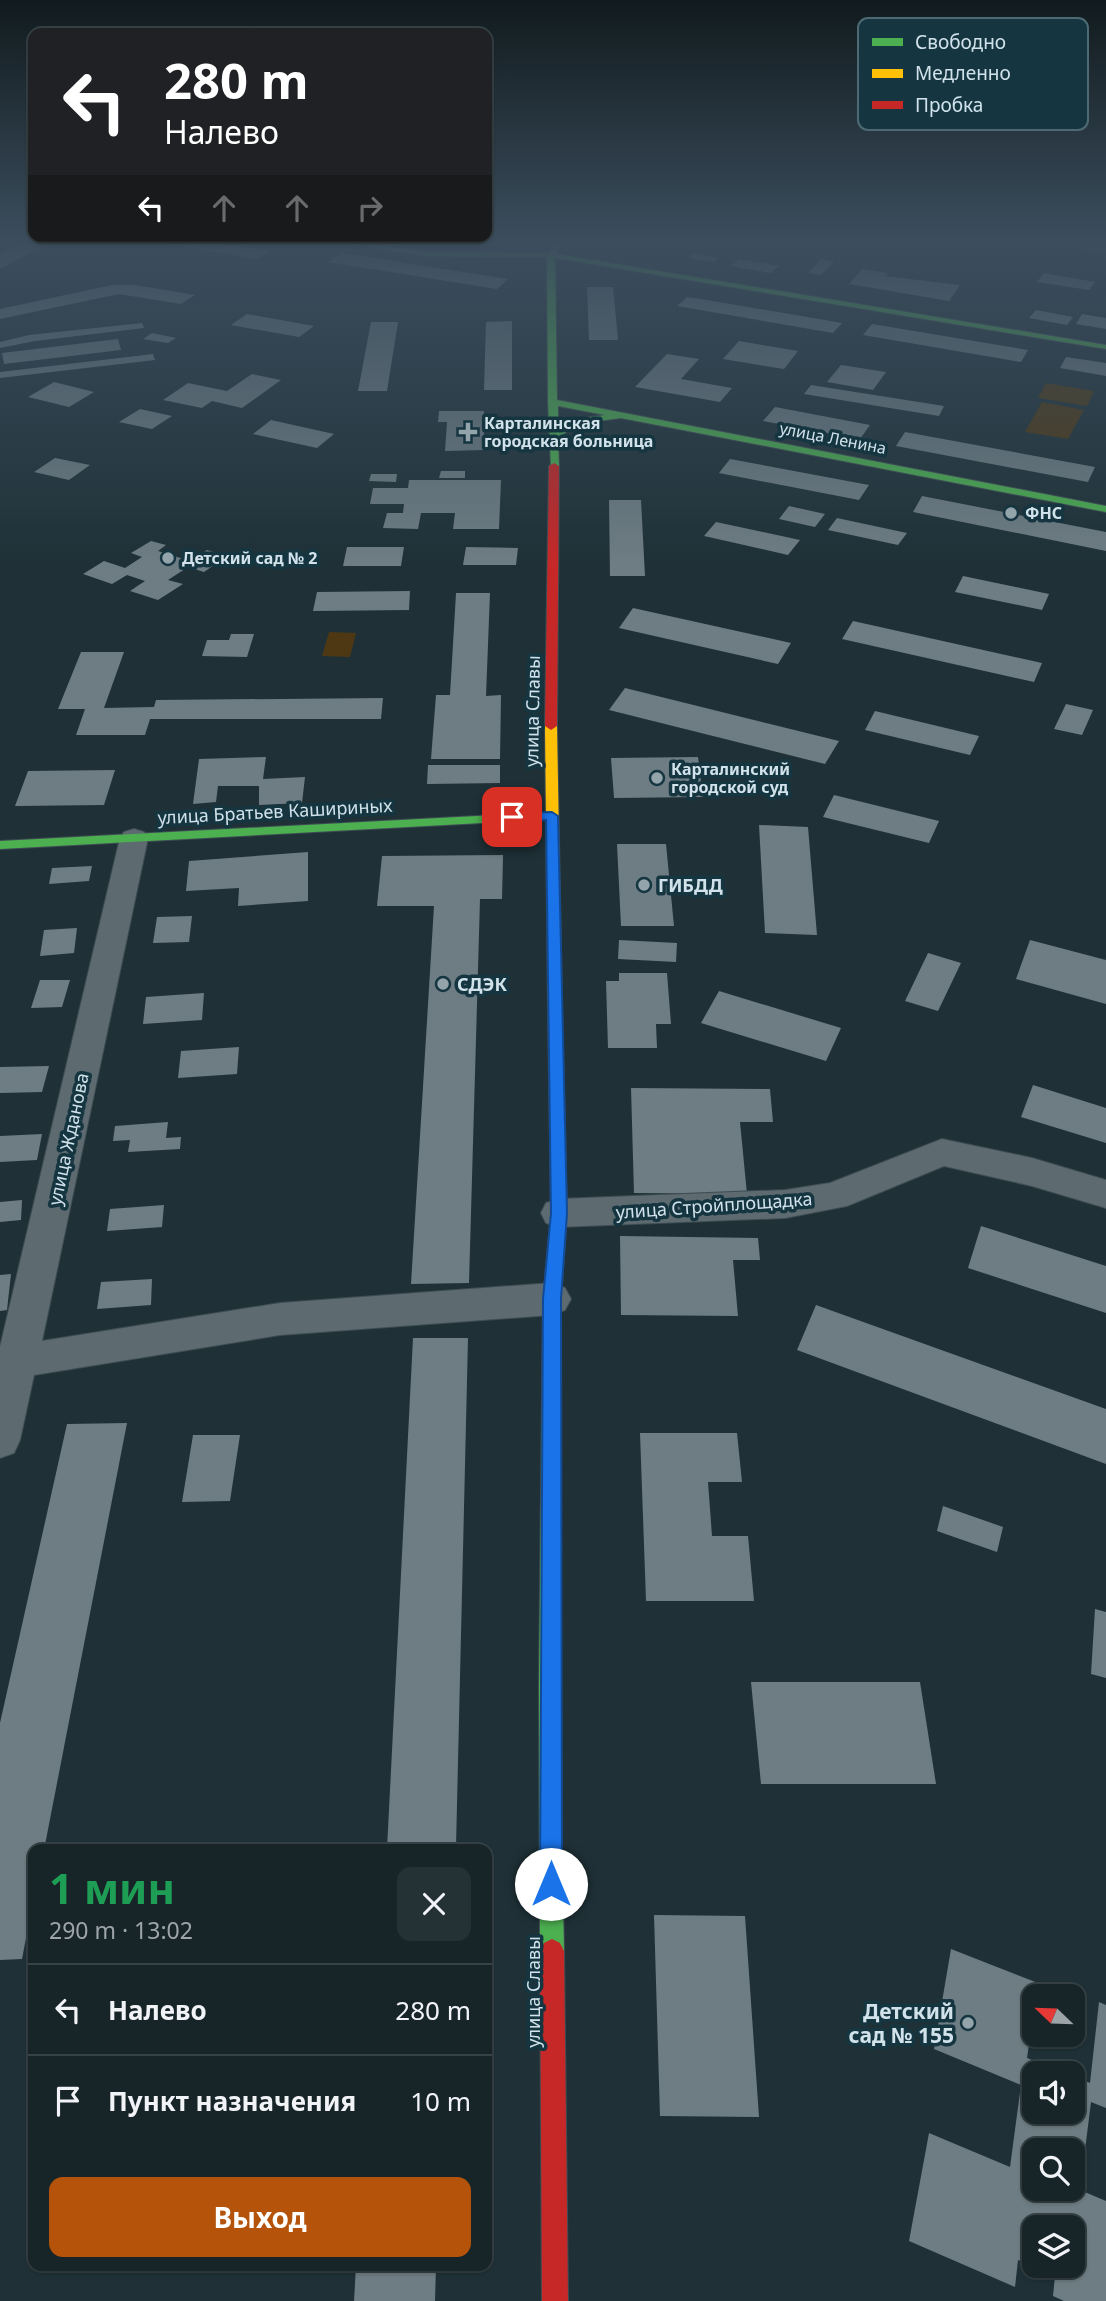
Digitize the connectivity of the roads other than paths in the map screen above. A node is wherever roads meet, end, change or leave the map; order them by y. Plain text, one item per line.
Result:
1 (553, 349) edge
2 (552, 402) junction
3 (623, 415) junction
4 (553, 438) junction
5 (1106, 509) edge
6 (552, 816) junction
7 (134, 838) junction
8 (0, 845) edge
9 (1106, 1194) edge
10 (559, 1213) junction
11 (552, 1299) junction
12 (10, 1362) edge
13 (0, 1440) edge
14 (555, 2301) edge

1 - 2 main road, улица Славы
2 - 3 main road, улица Ленина
2 - 4 main road, улица Славы
3 - 4 main road
3 - 5 main road, улица Ленина
4 - 6 main road, улица Славы
6 - 7 main road, улица Братьев Кашириных
6 - 10 main road, улица Славы
7 - 8 main road, улица Братьев Кашириных
7 - 12 street, улица Жданова
9 - 10 street, улица Стройплощадка
10 - 11 main road, улица Славы
11 - 12 street
11 - 14 main road, улица Славы
12 - 13 street, улица Жданова

